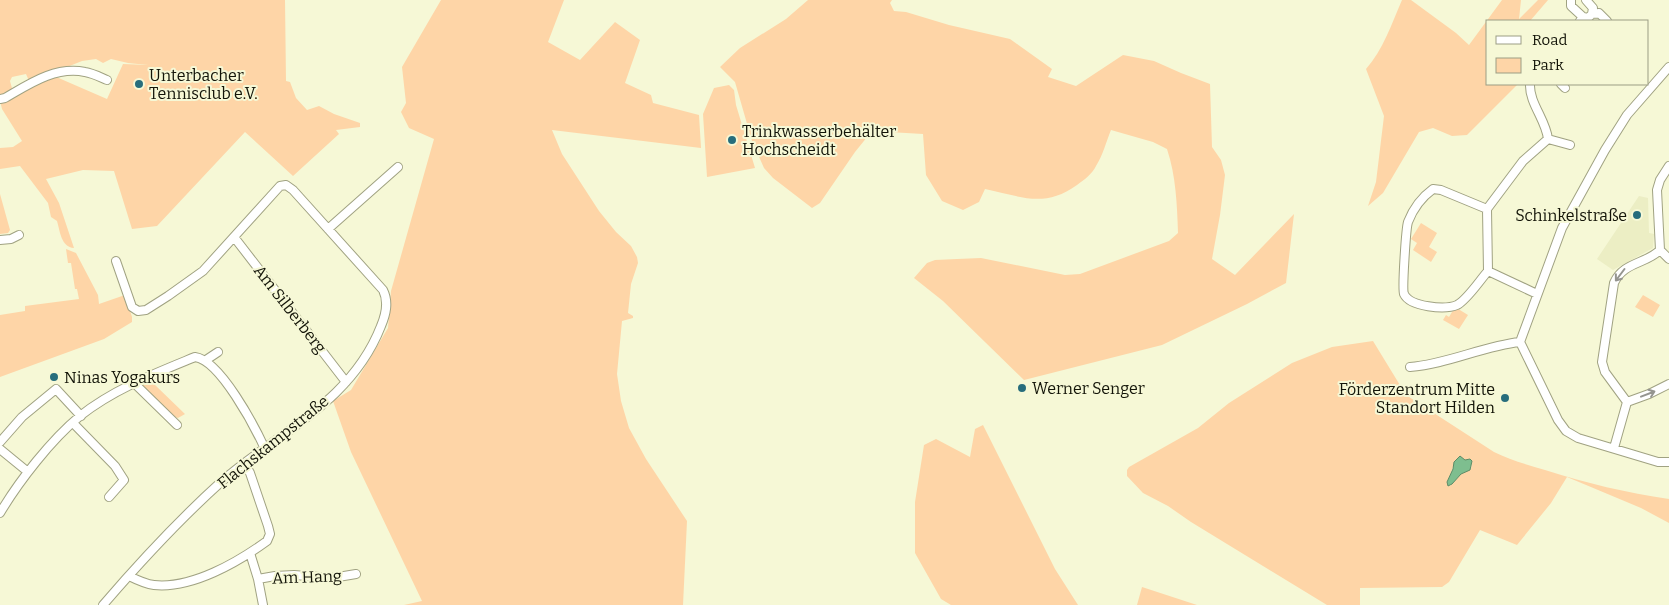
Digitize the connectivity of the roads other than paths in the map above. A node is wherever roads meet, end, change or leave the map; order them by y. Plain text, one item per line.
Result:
1 (1571, 0) edge
2 (1586, 0) edge
3 (1592, 14) junction
4 (1581, 19) edge
5 (1606, 20) edge
6 (1669, 67) edge
7 (107, 80) dead end
8 (1530, 85) edge
9 (0, 98) edge
10 (1548, 139) junction
11 (1570, 145) dead end
12 (1669, 166) edge
13 (398, 167) dead end
14 (1487, 209) junction
15 (328, 229) junction
16 (18, 235) dead end
17 (234, 237) junction
18 (0, 240) edge
19 (1660, 250) junction
20 (1669, 259) edge
21 (116, 261) dead end
22 (1488, 271) junction
23 (1537, 294) junction
24 (1520, 342) junction
25 (218, 352) dead end
26 (206, 360) junction
27 (1410, 367) dead end
28 (346, 382) junction
29 (134, 383) junction
30 (1669, 384) edge
31 (1627, 402) junction
32 (81, 416) junction
33 (73, 423) junction
34 (177, 425) dead end
35 (0, 442) edge
36 (1614, 448) junction
37 (0, 449) edge
38 (265, 450) junction
39 (1669, 462) edge
40 (245, 464) junction
41 (28, 472) junction
42 (109, 497) dead end
43 (0, 514) edge
44 (250, 553) junction
45 (356, 574) dead end
46 (129, 576) junction
47 (258, 579) junction
48 (103, 605) edge
49 (263, 605) edge

1 - 4 street
2 - 3 street
3 - 4 street
3 - 5 street
6 - 23 street
7 - 9 street
8 - 10 street
10 - 11 street
10 - 14 street
12 - 19 street
13 - 15 street
14 - 22 street
14 - 22 street
15 - 17 street, Flachskampstraße
15 - 28 street, Flachskampstraße
16 - 18 street
17 - 21 street, Flachskampstraße
17 - 28 street, Am Silberberg
19 - 20 street
19 -> 31 street
22 - 23 street
23 - 24 street
24 - 27 street
24 - 36 street
25 - 26 street
26 - 29 street
26 - 38 street
28 - 38 street, Flachskampstraße
29 - 32 street
29 - 34 street
31 -> 30 street
31 - 36 street
32 - 33 street
32 - 35 street
33 - 41 street
33 - 42 street
36 - 39 street
37 - 41 street
38 - 40 street, Flachskampstraße
40 - 44 street
40 - 46 street, Flachskampstraße
41 - 43 street
44 - 46 street
44 - 47 street
45 - 47 street, Am Hang
46 - 48 street, Flachskampstraße
47 - 49 street

